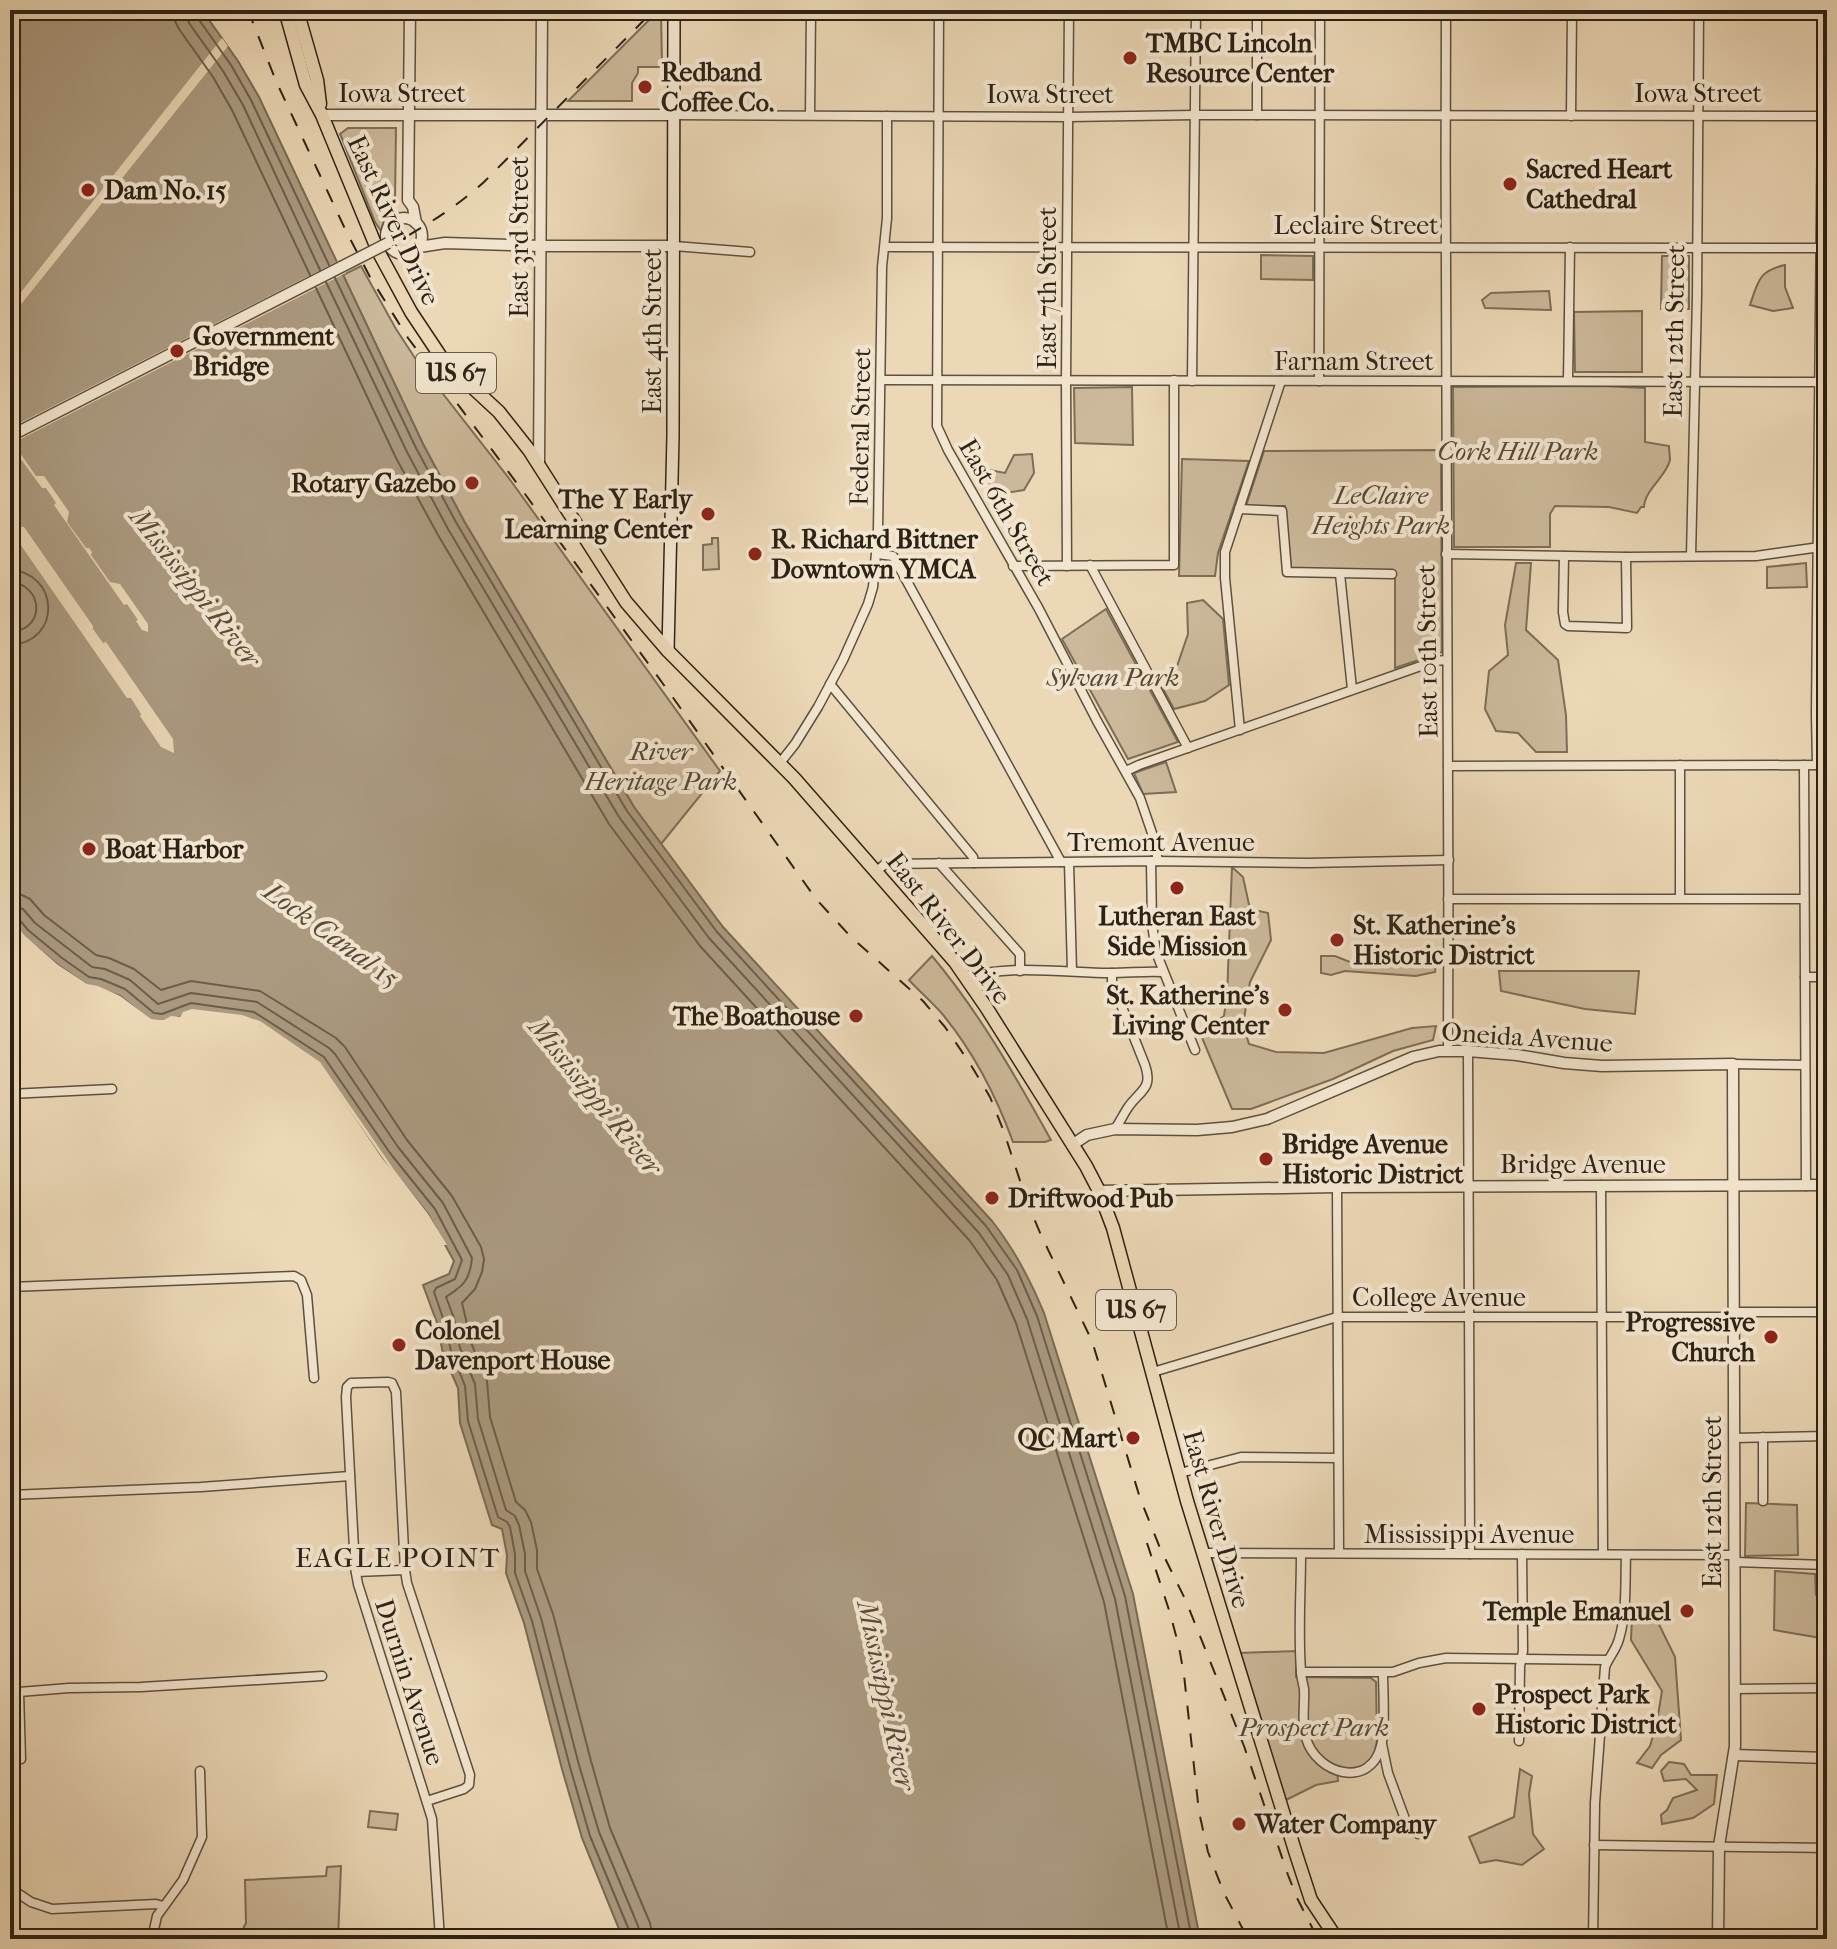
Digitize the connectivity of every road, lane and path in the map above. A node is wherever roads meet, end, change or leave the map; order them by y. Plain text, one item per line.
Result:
1 (285, 10) edge
2 (297, 10) edge
3 (410, 10) edge
4 (542, 10) edge
5 (674, 10) edge
6 (811, 10) edge
7 (939, 10) edge
8 (1069, 10) edge
9 (1196, 10) edge
10 (1257, 10) edge
11 (1320, 10) edge
12 (1446, 10) edge
13 (1572, 10) edge
14 (1699, 10) edge
15 (1823, 10) edge
16 (322, 115) junction
17 (409, 115) junction
18 (541, 115) junction
19 (673, 115) junction
20 (810, 115) junction
21 (1195, 115) junction
22 (1257, 115) junction
23 (1320, 115) junction
24 (1445, 115) junction
25 (887, 116) junction
26 (939, 116) junction
27 (1571, 116) junction
28 (1698, 116) junction
29 (1825, 116) edge
30 (1069, 117) junction
31 (408, 200) junction
32 (400, 219) junction
33 (419, 226) junction
34 (388, 243) junction
35 (445, 243) junction
36 (541, 246) junction
37 (674, 246) junction
38 (419, 247) junction
39 (885, 247) junction
40 (938, 247) junction
41 (1194, 247) junction
42 (1320, 247) junction
43 (1446, 247) junction
44 (1570, 247) junction
45 (1067, 248) junction
46 (1697, 248) junction
47 (1824, 248) edge
48 (750, 252) dead end
49 (881, 380) junction
50 (1174, 380) junction
51 (937, 381) junction
52 (1066, 381) junction
53 (1192, 381) junction
54 (1281, 381) junction
55 (1319, 381) junction
56 (1568, 381) junction
57 (1695, 381) junction
58 (1446, 382) junction
59 (1823, 382) edge
60 (10, 436) edge
61 (539, 465) junction
62 (1239, 509) junction
63 (1823, 546) edge
64 (877, 554) junction
65 (1446, 554) junction
66 (1564, 556) junction
67 (1691, 556) junction
68 (1626, 557) junction
69 (1090, 565) junction
70 (1013, 566) junction
71 (1067, 566) junction
72 (1340, 574) junction
73 (1392, 574) dead end
74 (668, 651) junction
75 (1447, 660) junction
76 (830, 684) junction
77 (1352, 689) junction
78 (1240, 730) junction
79 (1188, 748) junction
80 (780, 763) junction
81 (1680, 765) junction
82 (1804, 765) junction
83 (1822, 765) edge
84 (1448, 766) junction
85 (1126, 771) junction
86 (1449, 860) junction
87 (1154, 861) junction
88 (1065, 862) junction
89 (939, 863) junction
90 (974, 863) junction
91 (877, 871) junction
92 (1680, 898) junction
93 (1448, 899) junction
94 (1804, 899) junction
95 (1020, 971) junction
96 (1072, 971) junction
97 (1163, 972) junction
98 (1112, 973) junction
99 (1805, 977) junction
100 (1827, 977) edge
101 (968, 980) junction
102 (1195, 1050) dead end
103 (1448, 1051) junction
104 (1468, 1051) junction
105 (1733, 1064) junction
106 (1805, 1065) junction
107 (112, 1089) dead end
108 (10, 1094) edge
109 (1115, 1129) junction
110 (1072, 1145) junction
111 (1601, 1185) junction
112 (1734, 1185) junction
113 (1827, 1185) edge
114 (1469, 1186) junction
115 (1806, 1186) junction
116 (1337, 1187) junction
117 (1099, 1191) junction
118 (10, 1287) edge
119 (1827, 1312) edge
120 (1734, 1315) junction
121 (1468, 1316) junction
122 (1337, 1317) junction
123 (1602, 1317) junction
124 (1153, 1372) junction
125 (314, 1378) dead end
126 (1827, 1436) edge
127 (1763, 1437) junction
128 (1734, 1438) junction
129 (1338, 1458) junction
130 (1180, 1473) junction
131 (350, 1476) junction
132 (10, 1495) edge
133 (1763, 1501) dead end
134 (1203, 1553) junction
135 (1339, 1553) junction
136 (1301, 1554) junction
137 (1470, 1554) junction
138 (1522, 1554) junction
139 (1603, 1554) junction
140 (1626, 1556) junction
141 (1734, 1558) junction
142 (1827, 1565) edge
143 (405, 1570) junction
144 (356, 1572) junction
145 (1521, 1659) junction
146 (1607, 1660) junction
147 (1301, 1672) junction
148 (1383, 1673) junction
149 (322, 1676) dead end
150 (1827, 1688) edge
151 (1735, 1689) junction
152 (1519, 1741) dead end
153 (1382, 1744) junction
154 (1734, 1755) junction
155 (1827, 1758) edge
156 (10, 1760) edge
157 (1369, 1767) junction
158 (200, 1771) dead end
159 (1388, 1773) junction
160 (427, 1801) junction
161 (1418, 1834) dead end
162 (1594, 1845) junction
163 (1719, 1846) junction
164 (1827, 1848) edge
165 (10, 1888) edge
166 (163, 1906) junction
167 (1338, 1938) edge
168 (152, 1939) edge
169 (440, 1939) edge
170 (1593, 1939) edge
171 (1718, 1939) edge

1 - 16 main road, East River Drive / US 67
2 - 16 main road, East River Drive / US 67
3 - 17 street
4 - 18 street, East 3rd Street
5 - 19 main road, East 4th Street
6 - 20 street
7 - 26 street, East 6th Street
8 - 30 street, East 7th Street
9 - 21 street
10 - 22 street
11 - 23 street
12 - 24 street, East 10th Street
13 - 27 street
14 - 28 street, East 12th Street
15 - 29 street
16 - 17 street, Iowa Street
16 - 61 main road, East River Drive / US 67
17 - 18 street, Iowa Street
17 - 31 street
18 - 19 street, Iowa Street
18 - 36 street, East 3rd Street
19 - 20 street, Iowa Street
19 - 37 main road, East 4th Street
20 - 25 street, Iowa Street
21 - 22 street, Iowa Street
21 - 30 street, Iowa Street
21 - 41 street
22 - 23 street, Iowa Street
23 - 24 street, Iowa Street
23 - 42 street
24 - 27 street, Iowa Street
24 - 43 street, East 10th Street
25 - 26 street, Iowa Street
25 - 39 street, Federal Street
26 - 30 street, Iowa Street
26 - 40 street, East 6th Street
27 - 28 street, Iowa Street
28 - 29 street, Iowa Street
28 - 46 street, East 12th Street
29 - 47 street
30 - 45 street, East 7th Street
31 - 32 street
31 - 33 street
32 - 33 street
32 - 34 street
33 - 35 street
33 - 38 street
34 - 38 street
34 - 60 street, bridge
35 - 36 street
35 - 38 street
36 - 37 street
36 - 61 street, East 3rd Street
37 - 48 street
37 - 74 main road, East 4th Street
39 - 40 street, Leclaire Street
39 - 49 street, Federal Street
40 - 45 street, Leclaire Street
40 - 51 street, East 6th Street
41 - 42 street, Leclaire Street
41 - 45 street, Leclaire Street
41 - 53 street
42 - 43 street, Leclaire Street
42 - 55 street
43 - 44 street, Leclaire Street
43 - 58 street, East 10th Street
44 - 46 street, Leclaire Street
44 - 56 street
45 - 52 street, East 7th Street
46 - 47 street, Leclaire Street
46 - 57 street, East 12th Street
47 - 59 street
49 - 51 street, Farnam Street
49 - 64 street, Federal Street
50 - 52 street, Farnam Street
50 - 53 street, Farnam Street
50 - 69 street
51 - 52 street, Farnam Street
51 - 70 street, East 6th Street
52 - 71 street, East 7th Street
53 - 54 street, Farnam Street
54 - 55 street, Farnam Street
54 - 62 street
55 - 58 street, Farnam Street
56 - 57 street, Farnam Street
56 - 58 street, Farnam Street
57 - 59 street, Farnam Street
57 - 67 street, East 12th Street
58 - 65 street, East 10th Street
59 - 63 street
61 - 74 main road, East River Drive / US 67
62 - 72 street
62 - 78 street
63 - 67 street
63 - 83 street
64 - 76 street, Federal Street
64 - 88 street
65 - 66 street
65 - 75 street, East 10th Street
66 - 68 street
66 - 68 street
67 - 68 street
69 - 71 street
69 - 79 street
70 - 71 street
70 - 85 street, East 6th Street
72 - 73 street
72 - 77 street
74 - 80 main road, East River Drive / US 67
75 - 77 street
75 - 84 street, East 10th Street
76 - 80 street, Federal Street
76 - 90 street
77 - 78 street
78 - 79 street
79 - 85 street
80 - 91 main road, East River Drive / US 67
81 - 82 street
81 - 84 street
81 - 92 street
82 - 83 street
82 - 94 street
84 - 86 street, East 10th Street
85 - 87 street, East 6th Street
86 - 87 street, Tremont Avenue
86 - 93 street, East 10th Street
87 - 88 street, Tremont Avenue
87 - 97 street, East 6th Street
88 - 90 street, Tremont Avenue
88 - 96 street
89 - 90 street, Tremont Avenue
89 - 91 street, Tremont Avenue
89 - 95 street
91 - 101 main road, East River Drive / US 67
92 - 93 street
92 - 94 street
93 - 103 street, East 10th Street
94 - 99 street
95 - 96 street
95 - 101 street
96 - 98 street
97 - 98 street
97 - 102 street, East 6th Street
98 - 109 street
99 - 100 street
99 - 106 street
101 - 110 main road, East River Drive / US 67
103 - 104 street, Oneida Avenue
103 - 109 street, Oneida Avenue
104 - 105 street, Oneida Avenue
104 - 114 street
105 - 106 street, Oneida Avenue
105 - 112 street, East 12th Street
106 - 115 street
107 - 108 street
109 - 110 street, Oneida Avenue
110 - 117 main road, East River Drive / US 67
111 - 112 street, Bridge Avenue
111 - 114 street, Bridge Avenue
111 - 123 street
112 - 115 street, Bridge Avenue
112 - 120 street, East 12th Street
113 - 115 street, Bridge Avenue
114 - 116 street, Bridge Avenue
114 - 121 street
116 - 117 street, Bridge Avenue
116 - 122 street
117 - 124 main road, East River Drive / US 67
118 - 125 street
119 - 120 street, College Avenue
120 - 123 street, College Avenue
120 - 128 street, East 12th Street
121 - 122 street, College Avenue
121 - 123 street, College Avenue
121 - 137 street
122 - 124 street, College Avenue
122 - 129 street
123 - 139 street
124 - 130 main road, East River Drive / US 67
126 - 127 street
127 - 128 street
127 - 133 street
128 - 141 street, East 12th Street
129 - 130 street
129 - 135 street
130 - 134 main road, East River Drive / US 67
131 - 132 street
131 - 143 street, Durnin Avenue
131 - 144 street, Durnin Avenue
134 - 136 street, Mississippi Avenue
134 - 167 main road, East River Drive / US 67
135 - 136 street, Mississippi Avenue
135 - 137 street, Mississippi Avenue
136 - 147 street
137 - 138 street, Mississippi Avenue
138 - 139 street, Mississippi Avenue
138 - 145 street
139 - 140 street, Mississippi Avenue
140 - 141 street, Mississippi Avenue
140 - 146 street
141 - 142 street, Mississippi Avenue
141 - 151 street, East 12th Street
143 - 144 street
143 - 160 street
144 - 160 street, Durnin Avenue
145 - 146 street
145 - 148 street
145 - 152 street
146 - 162 street
147 - 148 street
147 - 157 street
148 - 153 street
149 - 156 street
150 - 151 street
151 - 154 street, East 12th Street
153 - 157 street
153 - 159 street
154 - 155 street
154 - 163 street, East 12th Street
157 - 159 street
158 - 166 street
159 - 161 street
160 - 169 street, Durnin Avenue
162 - 163 street
162 - 170 street
163 - 164 street
163 - 171 street, East 12th Street
165 - 166 street
166 - 168 street

